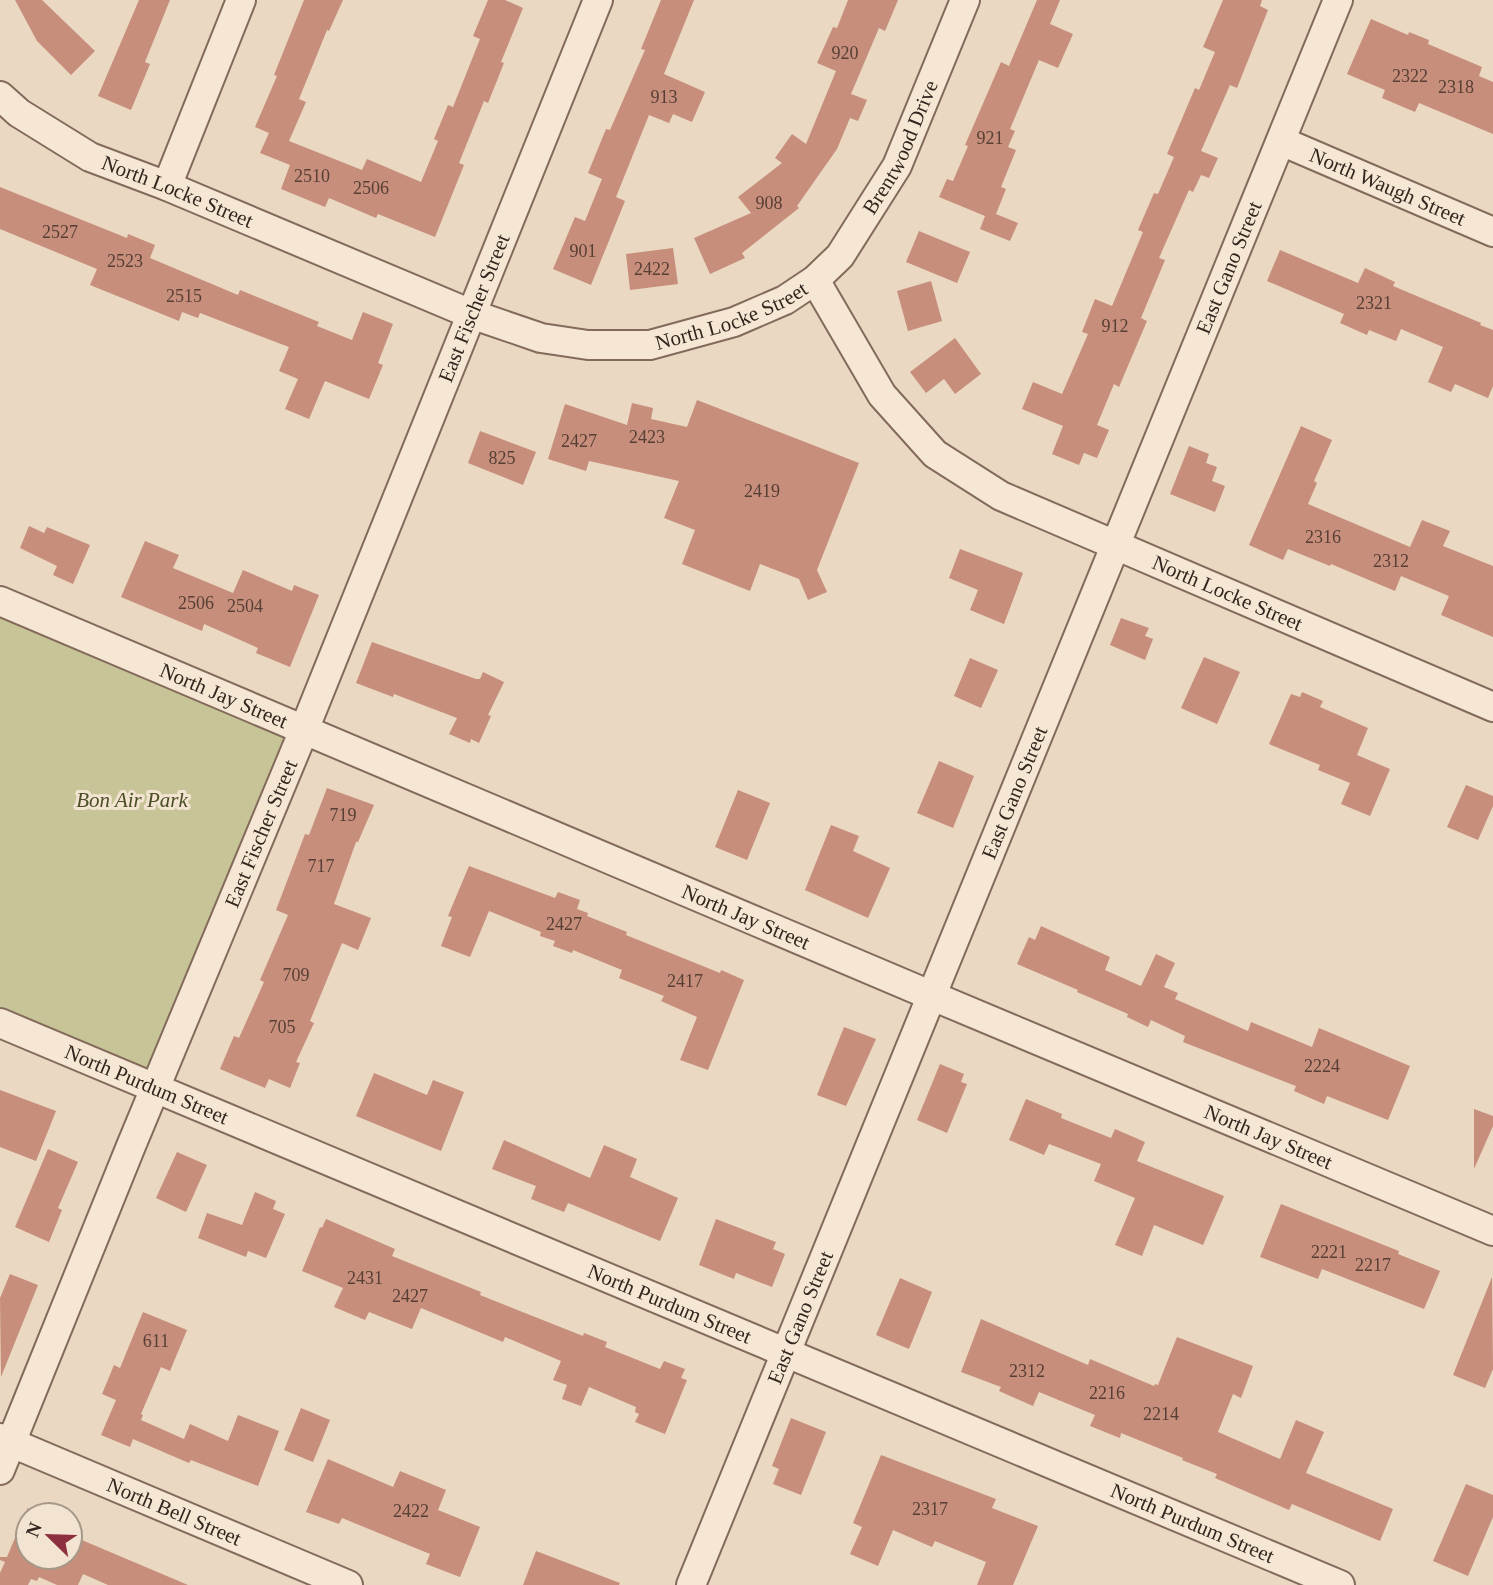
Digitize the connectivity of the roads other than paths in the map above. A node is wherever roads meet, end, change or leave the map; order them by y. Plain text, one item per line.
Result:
1 (241, 0) edge
2 (598, 0) edge
3 (965, 0) edge
4 (1338, 0) edge
5 (0, 96) edge
6 (1281, 141) junction
7 (167, 186) junction
8 (1493, 232) edge
9 (815, 280) junction
10 (471, 314) junction
11 (1114, 544) junction
12 (0, 601) edge
13 (1493, 706) edge
14 (304, 730) junction
15 (930, 995) junction
16 (0, 1023) edge
17 (155, 1089) junction
18 (1493, 1231) edge
19 (786, 1352) junction
20 (6, 1441) edge
21 (0, 1470) edge
22 (348, 1585) edge
23 (691, 1585) edge
24 (1340, 1585) edge

1 - 7 street
2 - 10 street, East Fischer Street
3 - 9 street, Brentwood Drive
4 - 6 street, East Gano Street
5 - 7 street, North Locke Street
6 - 8 street, North Waugh Street
6 - 11 street, East Gano Street
7 - 10 street, North Locke Street
9 - 10 street, North Locke Street
9 - 11 street, North Locke Street
10 - 14 street, East Fischer Street
11 - 13 street, North Locke Street
11 - 15 street, East Gano Street
12 - 14 street, North Jay Street
14 - 15 street, North Jay Street
14 - 17 street, East Fischer Street
15 - 18 street, North Jay Street
15 - 19 street, East Gano Street
16 - 17 street, North Purdum Street
17 - 19 street, North Purdum Street
17 - 20 street, East Fischer Street
19 - 23 street, East Gano Street
19 - 24 street, North Purdum Street
20 - 21 street, East Fischer Street
20 - 22 street, North Bell Street

